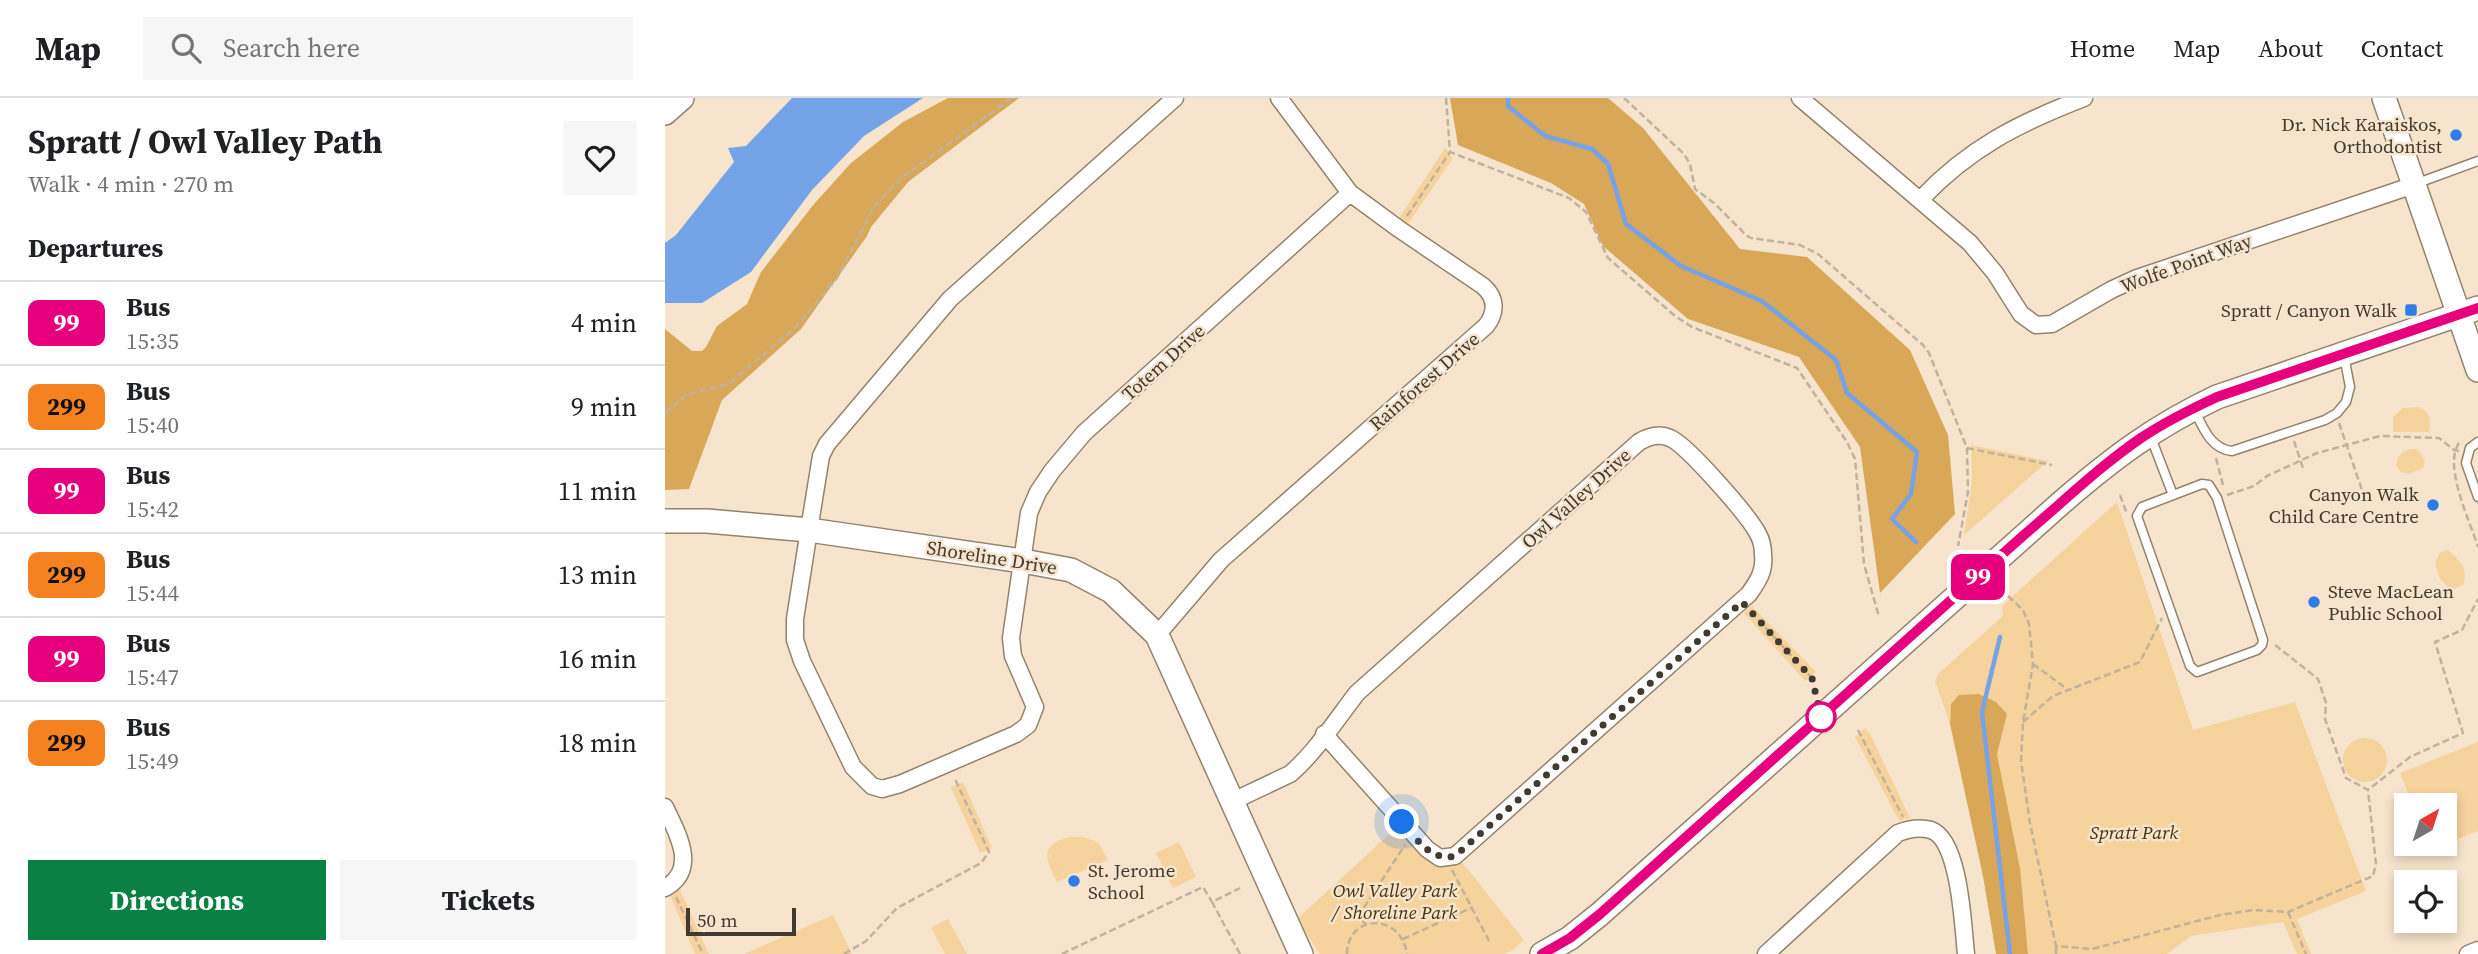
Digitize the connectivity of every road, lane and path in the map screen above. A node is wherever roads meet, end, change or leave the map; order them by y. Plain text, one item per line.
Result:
1 (683, 98) edge
2 (1012, 98) edge
3 (1175, 98) edge
4 (1279, 98) edge
5 (1446, 98) edge
6 (1624, 98) edge
7 (1800, 98) edge
8 (2084, 98) edge
9 (2384, 98) edge
10 (665, 113) edge
11 (1450, 152) junction
12 (2478, 161) edge
13 (2414, 185) junction
14 (1350, 194) junction
15 (1921, 199) junction
16 (1399, 229) junction
17 (2468, 311) edge
18 (2343, 354) junction
19 (2478, 370) edge
20 (2194, 408) junction
21 (665, 413) edge
22 (2337, 413) junction
23 (2291, 431) junction
24 (2149, 433) junction
25 (2478, 442) edge
26 (2345, 445) junction
27 (1967, 448) junction
28 (2467, 453) junction
29 (2300, 460) junction
30 (2052, 465) dead end
31 (2303, 468) dead end
32 (2457, 483) dead end
33 (2363, 493) dead end
34 (2173, 495) junction
35 (2478, 497) edge
36 (2217, 498) junction
37 (665, 521) edge
38 (809, 530) junction
39 (1958, 546) dead end
40 (2478, 547) edge
41 (1023, 561) junction
42 (2008, 596) dead end
43 (2478, 599) edge
44 (1742, 602) junction
45 (2173, 615) junction
46 (1879, 617) dead end
47 (2262, 634) junction
48 (1157, 635) junction
49 (2033, 664) junction
50 (1812, 678) dead end
51 (2068, 689) junction
52 (2023, 722) junction
53 (1858, 730) dead end
54 (1324, 734) junction
55 (947, 764) junction
56 (2368, 790) junction
57 (1233, 801) junction
58 (665, 807) edge
59 (1909, 829) junction
60 (1412, 833) junction
61 (1446, 858) junction
62 (668, 886) edge
63 (1240, 888) dead end
64 (1212, 902) junction
65 (1473, 907) junction
66 (2288, 912) junction
67 (1366, 925) junction
68 (1403, 939) junction
69 (1489, 941) dead end
70 (2056, 947) junction
71 (2096, 948) junction
72 (2478, 950) edge
73 (703, 954) edge
74 (844, 954) edge
75 (1062, 954) edge
76 (1240, 954) edge
77 (1301, 954) edge
78 (1347, 954) edge
79 (1407, 954) edge
80 (1542, 954) edge
81 (1766, 954) edge
82 (1966, 954) edge
83 (2056, 954) edge
84 (2097, 954) edge
85 (2306, 954) edge
86 (2468, 954) edge

1 - 10 street
2 - 21 path
3 - 38 street
4 - 14 street, Rainforest Drive
5 - 11 path
6 - 27 path
7 - 15 street, Wolfe Point Way
8 - 15 street
9 - 13 street
11 - 16 path
11 - 46 path
12 - 13 lane
13 - 15 street, Wolfe Point Way
13 - 17 street
14 - 16 street, Rainforest Drive
14 - 41 street, Totem Drive
16 - 48 street, Rainforest Drive
17 - 18 street
17 - 19 street
18 - 20 street
18 - 22 lane
20 - 23 lane
20 - 24 street
22 - 23 lane
22 - 26 path
23 - 29 path
24 - 34 lane
24 - 80 street
25 - 28 lane
26 - 28 path
26 - 29 path
26 - 33 path
27 - 30 path
27 - 39 path
28 - 35 lane
29 - 31 path
29 - 36 path
32 - 40 path
34 - 36 lane
34 - 45 lane
36 - 47 lane
37 - 38 street, Shoreline Drive
38 - 41 street, Shoreline Drive
38 - 55 street, Totem Drive
41 - 48 street, Shoreline Drive
41 - 55 street, Totem Drive
42 - 49 path
43 - 56 path
44 - 50 path
44 - 54 street, Owl Valley Drive
44 - 61 street, Owl Valley Drive
45 - 47 lane
45 - 51 path
47 - 56 path
48 - 57 street, Shoreline Drive
49 - 51 path
49 - 52 path
51 - 52 path
52 - 70 path
53 - 59 path
54 - 57 street, Owl Valley Drive
54 - 60 street
55 - 74 path
56 - 66 path
57 - 77 street, Shoreline Drive
58 - 62 street
59 - 81 street
59 - 82 street
60 - 61 street
60 - 67 path
61 - 65 path
62 - 73 path
63 - 64 path
64 - 75 path
64 - 76 path
65 - 68 path
65 - 69 path
66 - 71 path
66 - 85 path
67 - 68 path
67 - 78 path
68 - 79 path
70 - 71 path
70 - 83 path
71 - 84 path
72 - 86 street

